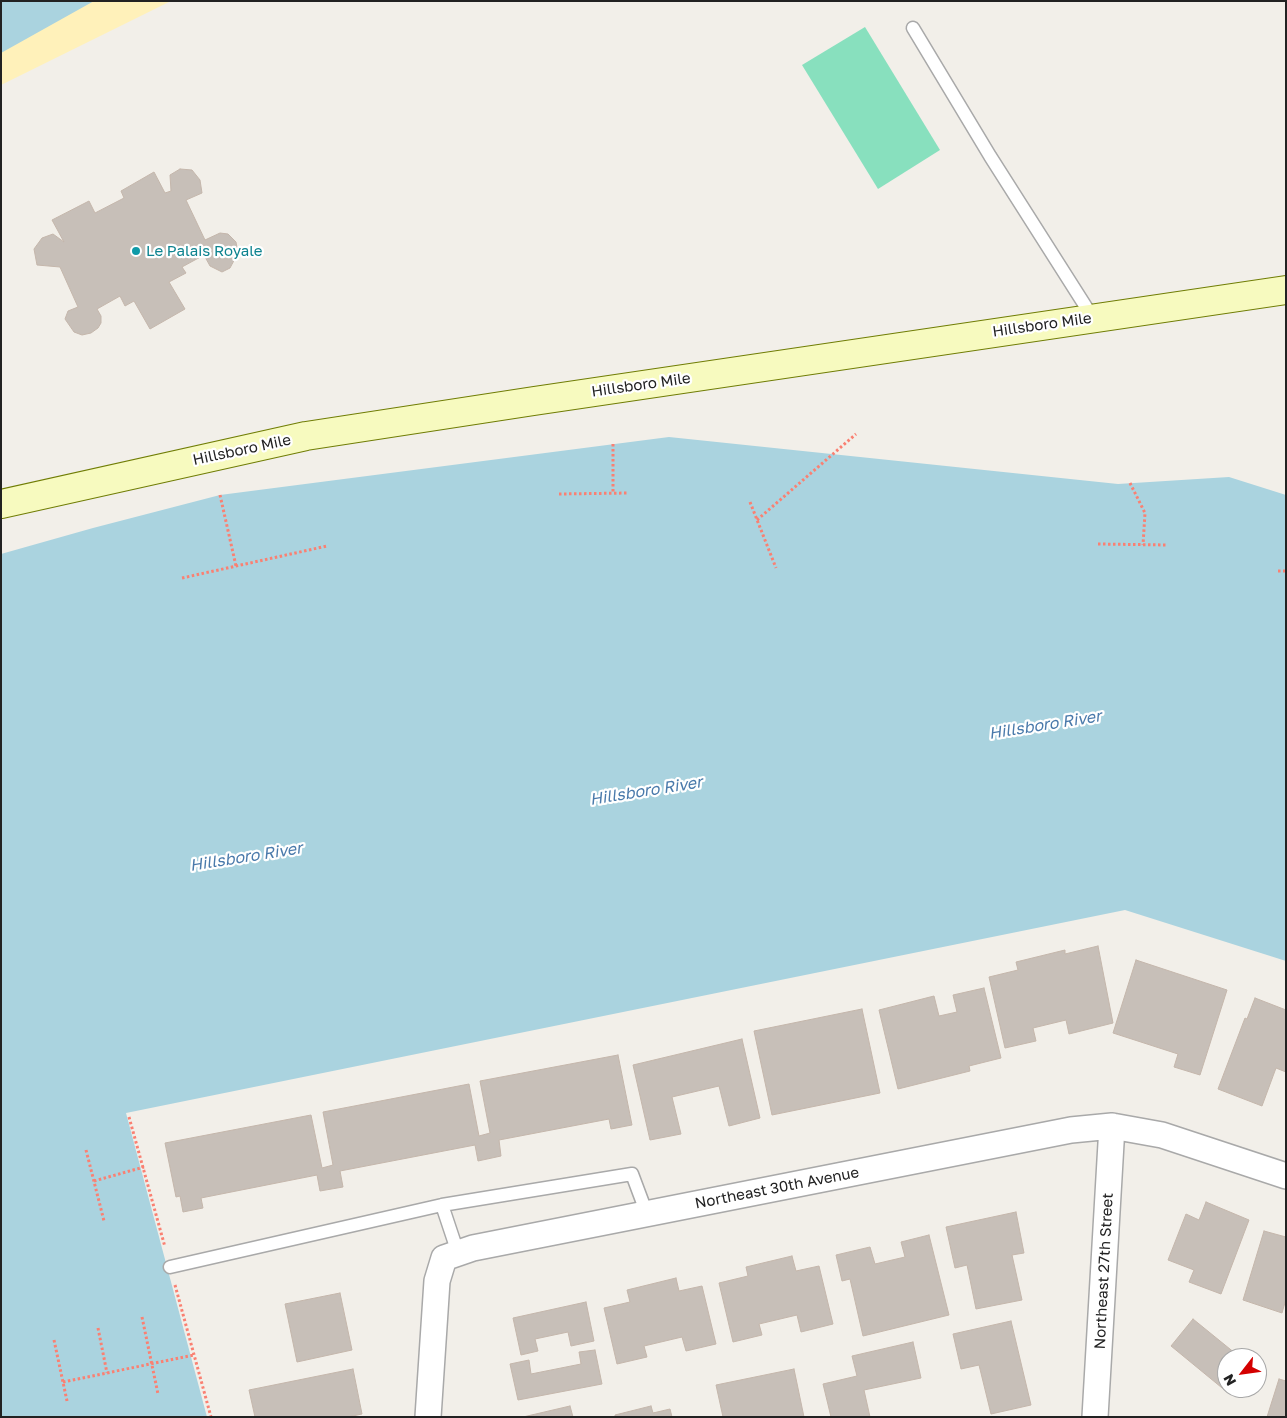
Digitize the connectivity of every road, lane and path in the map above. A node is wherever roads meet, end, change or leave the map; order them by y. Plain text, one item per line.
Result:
1 (912, 28) dead end
2 (1286, 290) edge
3 (1093, 318) junction
4 (856, 434) dead end
5 (613, 444) dead end
6 (1130, 483) dead end
7 (628, 492) dead end
8 (614, 493) junction
9 (559, 494) dead end
10 (220, 495) dead end
11 (750, 502) dead end
12 (1, 504) edge
13 (757, 520) junction
14 (1098, 544) dead end
15 (1143, 545) junction
16 (1167, 545) dead end
17 (327, 546) dead end
18 (236, 566) junction
19 (776, 568) dead end
20 (1278, 571) dead end
21 (1286, 571) edge
22 (182, 578) dead end
23 (1112, 1126) junction
24 (86, 1150) dead end
25 (144, 1167) dead end
26 (1286, 1176) edge
27 (94, 1181) junction
28 (442, 1205) junction
29 (647, 1214) junction
30 (104, 1221) dead end
31 (451, 1256) junction
32 (170, 1267) dead end
33 (142, 1317) dead end
34 (98, 1328) dead end
35 (54, 1340) dead end
36 (194, 1355) dead end
37 (151, 1364) junction
38 (107, 1373) junction
39 (63, 1382) junction
40 (158, 1394) dead end
41 (67, 1401) dead end
42 (428, 1417) edge
43 (1095, 1417) edge

1 - 3 lane
2 - 3 main road, Hillsboro Mile
3 - 12 main road, Hillsboro Mile
4 - 13 path
5 - 8 path
6 - 15 path
7 - 8 path
8 - 9 path
10 - 18 path
11 - 13 path
13 - 19 path
14 - 15 path
15 - 16 path
17 - 18 path
18 - 22 path
20 - 21 path
23 - 26 street, Northeast 30th Avenue
23 - 29 street, Northeast 30th Avenue
23 - 43 street, Northeast 27th Street
24 - 27 path
25 - 27 path
27 - 30 path
28 - 29 lane
28 - 31 lane
28 - 32 lane
29 - 31 street, Northeast 30th Avenue
31 - 42 street
33 - 37 path
34 - 38 path
35 - 39 path
36 - 37 path
37 - 38 path
37 - 40 path
38 - 39 path
39 - 41 path

